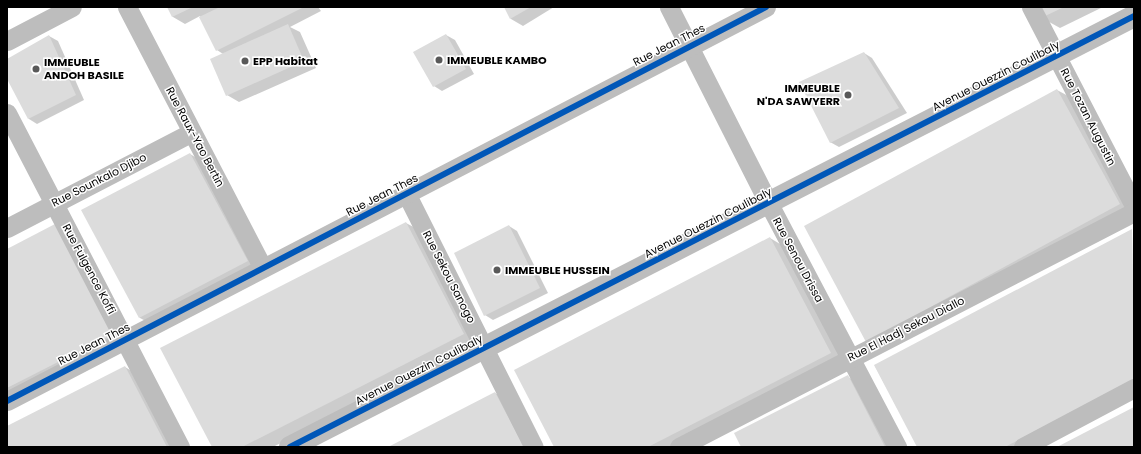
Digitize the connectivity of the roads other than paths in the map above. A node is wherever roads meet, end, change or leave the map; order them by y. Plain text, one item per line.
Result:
1 (72, 7) edge
2 (127, 7) edge
3 (669, 7) edge
4 (766, 7) edge
5 (1031, 7) edge
6 (1134, 16) edge
7 (7, 41) edge
8 (689, 46) junction
9 (1056, 56) junction
10 (7, 113) edge
11 (192, 132) junction
12 (406, 193) junction
13 (54, 203) junction
14 (769, 204) junction
15 (1134, 206) edge
16 (1134, 212) edge
17 (7, 228) edge
18 (263, 268) junction
19 (125, 339) junction
20 (486, 348) junction
21 (850, 358) junction
22 (1134, 388) edge
23 (7, 400) edge
24 (710, 440) edge
25 (180, 447) edge
26 (290, 447) edge
27 (534, 447) edge
28 (679, 447) edge
29 (896, 447) edge
30 (1023, 447) edge

1 - 7 street
2 - 11 street, Rue Raux-Yao Bertin
3 - 8 street, Rue Senou Drissa
4 - 8 street, Rue Jean Thes
5 - 9 street, Rue Tozan Augustin
6 - 9 street, Avenue Ouezzin Coulibaly
8 - 12 street, Rue Jean Thes
8 - 14 street, Rue Senou Drissa
9 - 14 street, Avenue Ouezzin Coulibaly
9 - 15 street, Rue Tozan Augustin
10 - 13 street, Rue Fulgence Koffi
11 - 13 street, Rue Sounkalo Djibo
11 - 18 street, Rue Raux-Yao Bertin
12 - 18 street, Rue Jean Thes
12 - 20 street, Rue Sekou Sanogo
13 - 17 street, Rue Sounkalo Djibo
13 - 19 street, Rue Fulgence Koffi
14 - 20 street, Avenue Ouezzin Coulibaly
14 - 21 street, Rue Senou Drissa
16 - 21 street, Rue El Hadj Sekou Diallo
18 - 19 street, Rue Jean Thes
19 - 23 street, Rue Jean Thes
19 - 25 street, Rue Fulgence Koffi
20 - 26 street, Avenue Ouezzin Coulibaly
20 - 27 street, Rue Sekou Sanogo
21 - 24 street, Rue El Hadj Sekou Diallo
21 - 29 street, Rue Senou Drissa
22 - 30 street
24 - 28 street, Rue El Hadj Sekou Diallo

